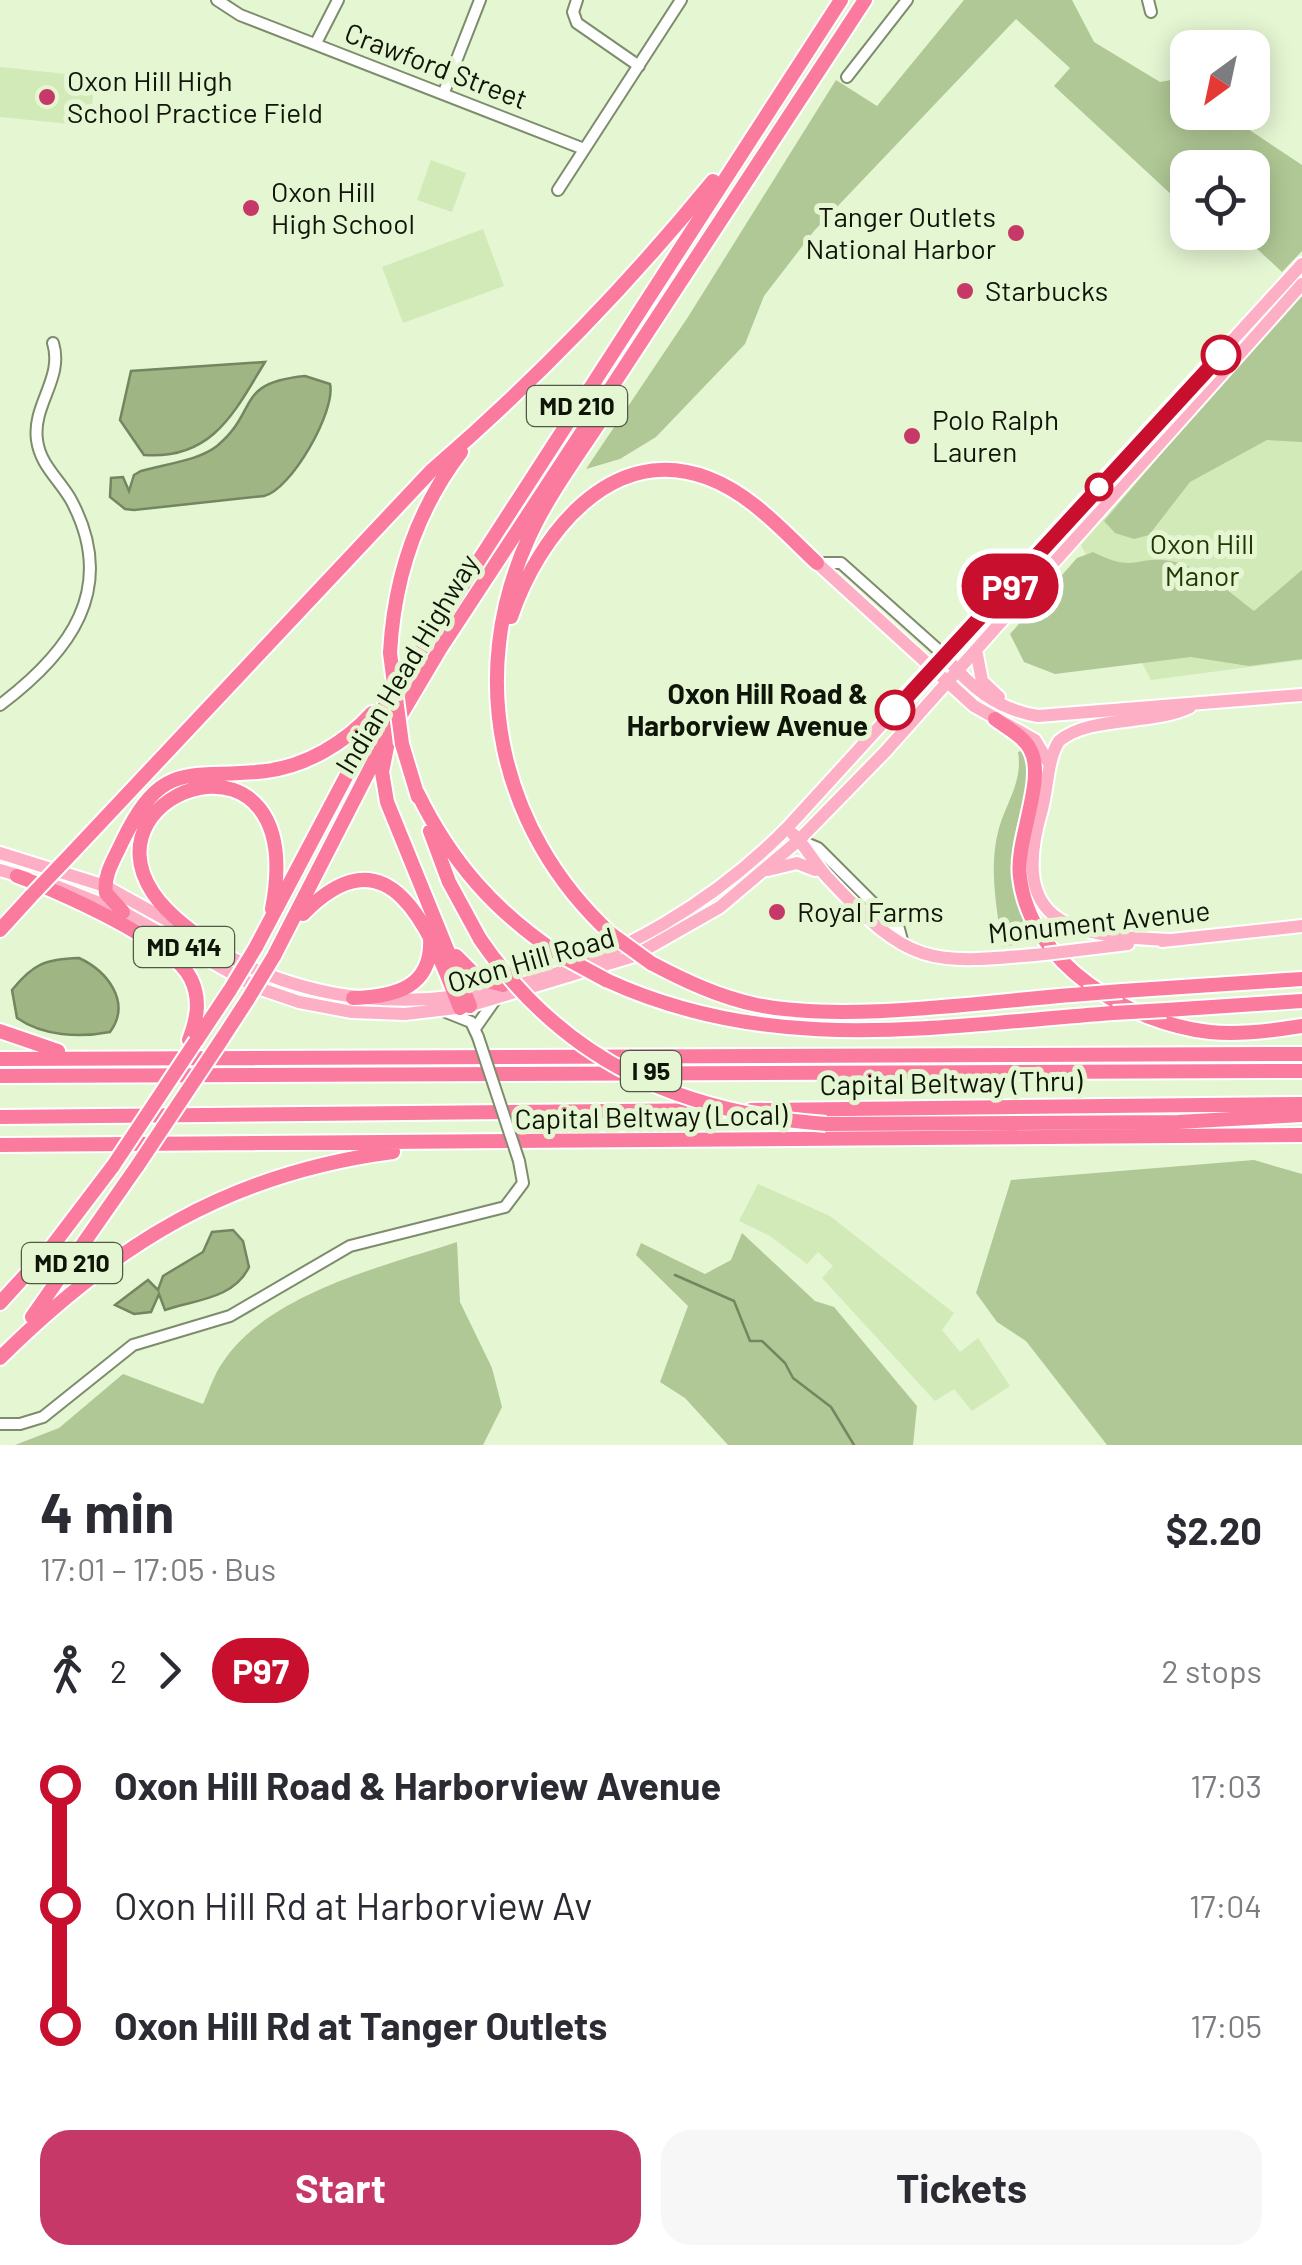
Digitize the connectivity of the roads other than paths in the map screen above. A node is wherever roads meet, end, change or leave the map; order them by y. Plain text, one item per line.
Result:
1 (217, 0) edge
2 (338, 0) edge
3 (480, 0) edge
4 (576, 0) edge
5 (682, 0) edge
6 (842, 0) edge
7 (865, 0) edge
8 (907, 0) edge
9 (316, 43) junction
10 (639, 66) junction
11 (846, 77) dead end
12 (444, 92) junction
13 (758, 124) junction
14 (584, 149) junction
15 (558, 190) dead end
16 (713, 236) junction
17 (1302, 264) edge
18 (1302, 284) edge
19 (53, 343) dead end
20 (481, 428) junction
21 (817, 563) joint
22 (976, 650) junction
23 (940, 661) junction
24 (496, 666) junction
25 (952, 675) junction
26 (396, 687) junction
27 (1302, 696) edge
28 (0, 705) edge
29 (1190, 707) junction
30 (1038, 716) junction
31 (995, 719) junction
32 (392, 728) junction
33 (1050, 765) junction
34 (417, 792) junction
35 (786, 828) junction
36 (799, 840) junction
37 (0, 853) edge
38 (0, 870) edge
39 (762, 874) junction
40 (17, 876) junction
41 (828, 878) junction
42 (105, 886) junction
43 (123, 912) junction
44 (269, 922) junction
45 (292, 925) junction
46 (1302, 926) edge
47 (427, 927) junction
48 (0, 930) edge
49 (1170, 940) junction
50 (448, 942) junction
51 (903, 945) junction
52 (224, 954) junction
53 (1302, 979) edge
54 (504, 985) junction
55 (353, 998) junction
56 (495, 1000) junction
57 (1302, 1000) edge
58 (456, 1002) junction
59 (1302, 1026) edge
60 (0, 1031) edge
61 (477, 1032) junction
62 (193, 1040) junction
63 (1302, 1051) edge
64 (94, 1056) junction
65 (0, 1059) edge
66 (1302, 1071) edge
67 (0, 1076) edge
68 (1302, 1104) edge
69 (1302, 1115) edge
70 (0, 1118) edge
71 (1302, 1135) edge
72 (452, 1144) junction
73 (0, 1146) edge
74 (6, 1299) edge
75 (0, 1311) edge
76 (0, 1358) edge
77 (0, 1424) edge

1 - 9 street, Crawford Street
2 - 9 street
3 - 12 street
4 - 10 street
5 - 10 street
6 - 13 highway, Indian Head Highway / MD 210
7 - 16 highway, Indian Head Highway / MD 210
8 - 11 street
9 - 12 street, Crawford Street
10 - 14 street
12 - 14 street, Crawford Street
13 - 20 highway
13 - 26 highway, Indian Head Highway / MD 210
14 - 15 street
16 - 24 highway
16 - 32 highway, Indian Head Highway / MD 210
17 - 23 main road, Oxon Hill Road / MD 414
18 - 22 main road, Oxon Hill Road / MD 414
19 - 28 street
20 - 34 highway, bridge
20 - 48 highway, bridge
21 - 23 main road
21 - 24 highway
22 - 25 main road, Oxon Hill Road / MD 414
22 - 30 main road
23 - 25 main road
23 - 35 main road, Oxon Hill Road / MD 414
24 - 53 highway, bridge
25 - 30 main road
25 - 31 main road
25 - 36 main road, Oxon Hill Road / MD 414
26 - 42 highway
26 - 44 highway, Indian Head Highway / MD 210
27 - 29 main road
29 - 30 main road
29 - 33 main road
31 - 33 main road
31 - 59 highway
32 - 45 highway, Indian Head Highway / MD 210
32 - 50 highway
33 - 49 main road
34 - 57 highway, bridge
34 - 69 highway, bridge
35 - 36 main road, Monument Avenue
35 - 54 main road, Oxon Hill Road / MD 414
36 - 39 main road, Oxon Hill Road / MD 414
36 - 41 main road, Monument Avenue
36 - 51 street, Monument Avenue
37 - 42 main road, MD 414
38 - 40 main road, Oxon Hill Road / MD 414
39 - 41 main road
39 - 56 main road, Oxon Hill Road / MD 414
40 - 43 main road, Oxon Hill Road / MD 414
40 - 62 highway
41 - 51 main road, Monument Avenue
42 - 43 highway
42 - 52 main road, MD 414
43 - 58 main road, Oxon Hill Road / MD 414
44 - 52 highway
44 - 62 highway, Indian Head Highway / MD 210, bridge
45 - 47 highway
45 - 76 highway, Indian Head Highway / MD 210, bridge
46 - 49 main road, Monument Avenue
47 - 55 highway
47 - 58 highway
49 - 51 main road, Monument Avenue, bridge
50 - 54 highway
50 - 58 highway
52 - 55 main road, MD 414
54 - 58 main road, Oxon Hill Road / MD 414
55 - 58 main road, MD 414
56 - 58 main road, Oxon Hill Road / MD 414
56 - 61 street
58 - 61 street
60 - 64 highway
61 - 77 street, bridge
62 - 74 highway, Indian Head Highway / MD 210, bridge
63 - 64 highway, I 95
64 - 65 highway, I 95
66 - 67 highway, Capital Beltway (Thru) / I 95
68 - 70 highway, Capital Beltway (Thru) / I 95
71 - 72 highway, Capital Beltway (Local)
72 - 73 highway, Capital Beltway (Local)
72 - 76 highway
74 - 75 main road, Indian Head Highway / MD 210

